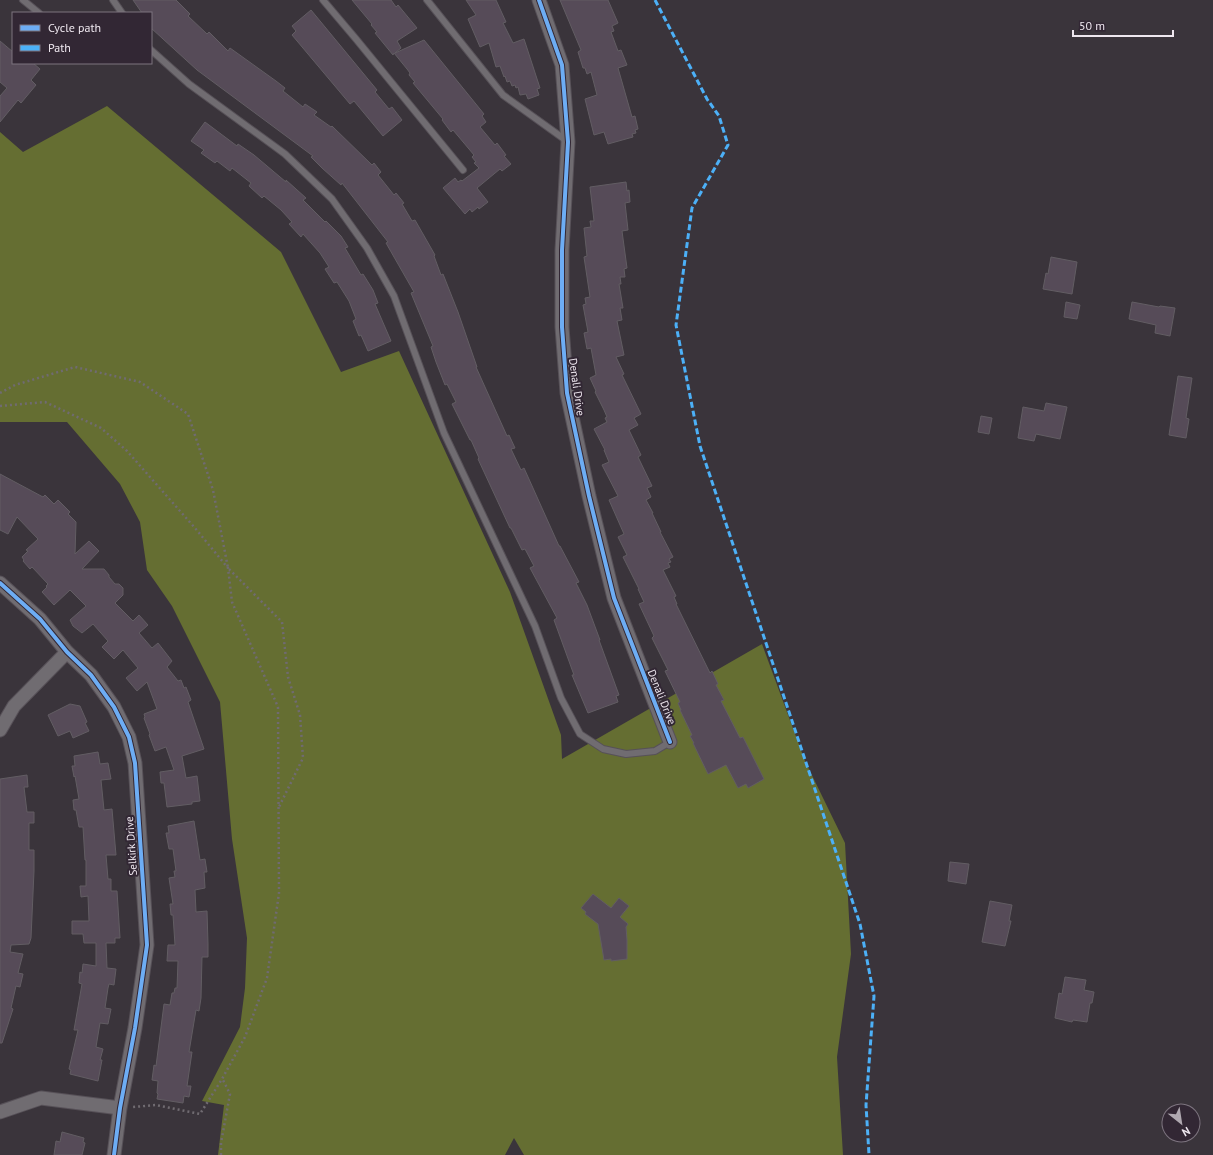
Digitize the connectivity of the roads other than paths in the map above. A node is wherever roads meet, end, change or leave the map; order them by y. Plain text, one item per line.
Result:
1 (23, 0) edge
2 (113, 0) edge
3 (323, 0) edge
4 (428, 0) edge
5 (539, 0) edge
6 (38, 12) edge
7 (121, 12) edge
8 (152, 51) edge
9 (568, 142) junction
10 (463, 170) dead end
11 (0, 582) edge
12 (68, 652) junction
13 (0, 730) edge
14 (670, 742) joint
15 (120, 1108) junction
16 (0, 1112) edge
17 (114, 1155) edge

1 - 6 lane
2 - 7 lane
3 - 10 lane
4 - 9 lane
5 - 9 street, Denali Drive
8 - 14 lane
9 - 14 street, Denali Drive
11 - 12 street, Selkirk Drive
12 - 13 street
12 - 15 street, Selkirk Drive
15 - 16 street
15 - 17 street, Selkirk Drive

